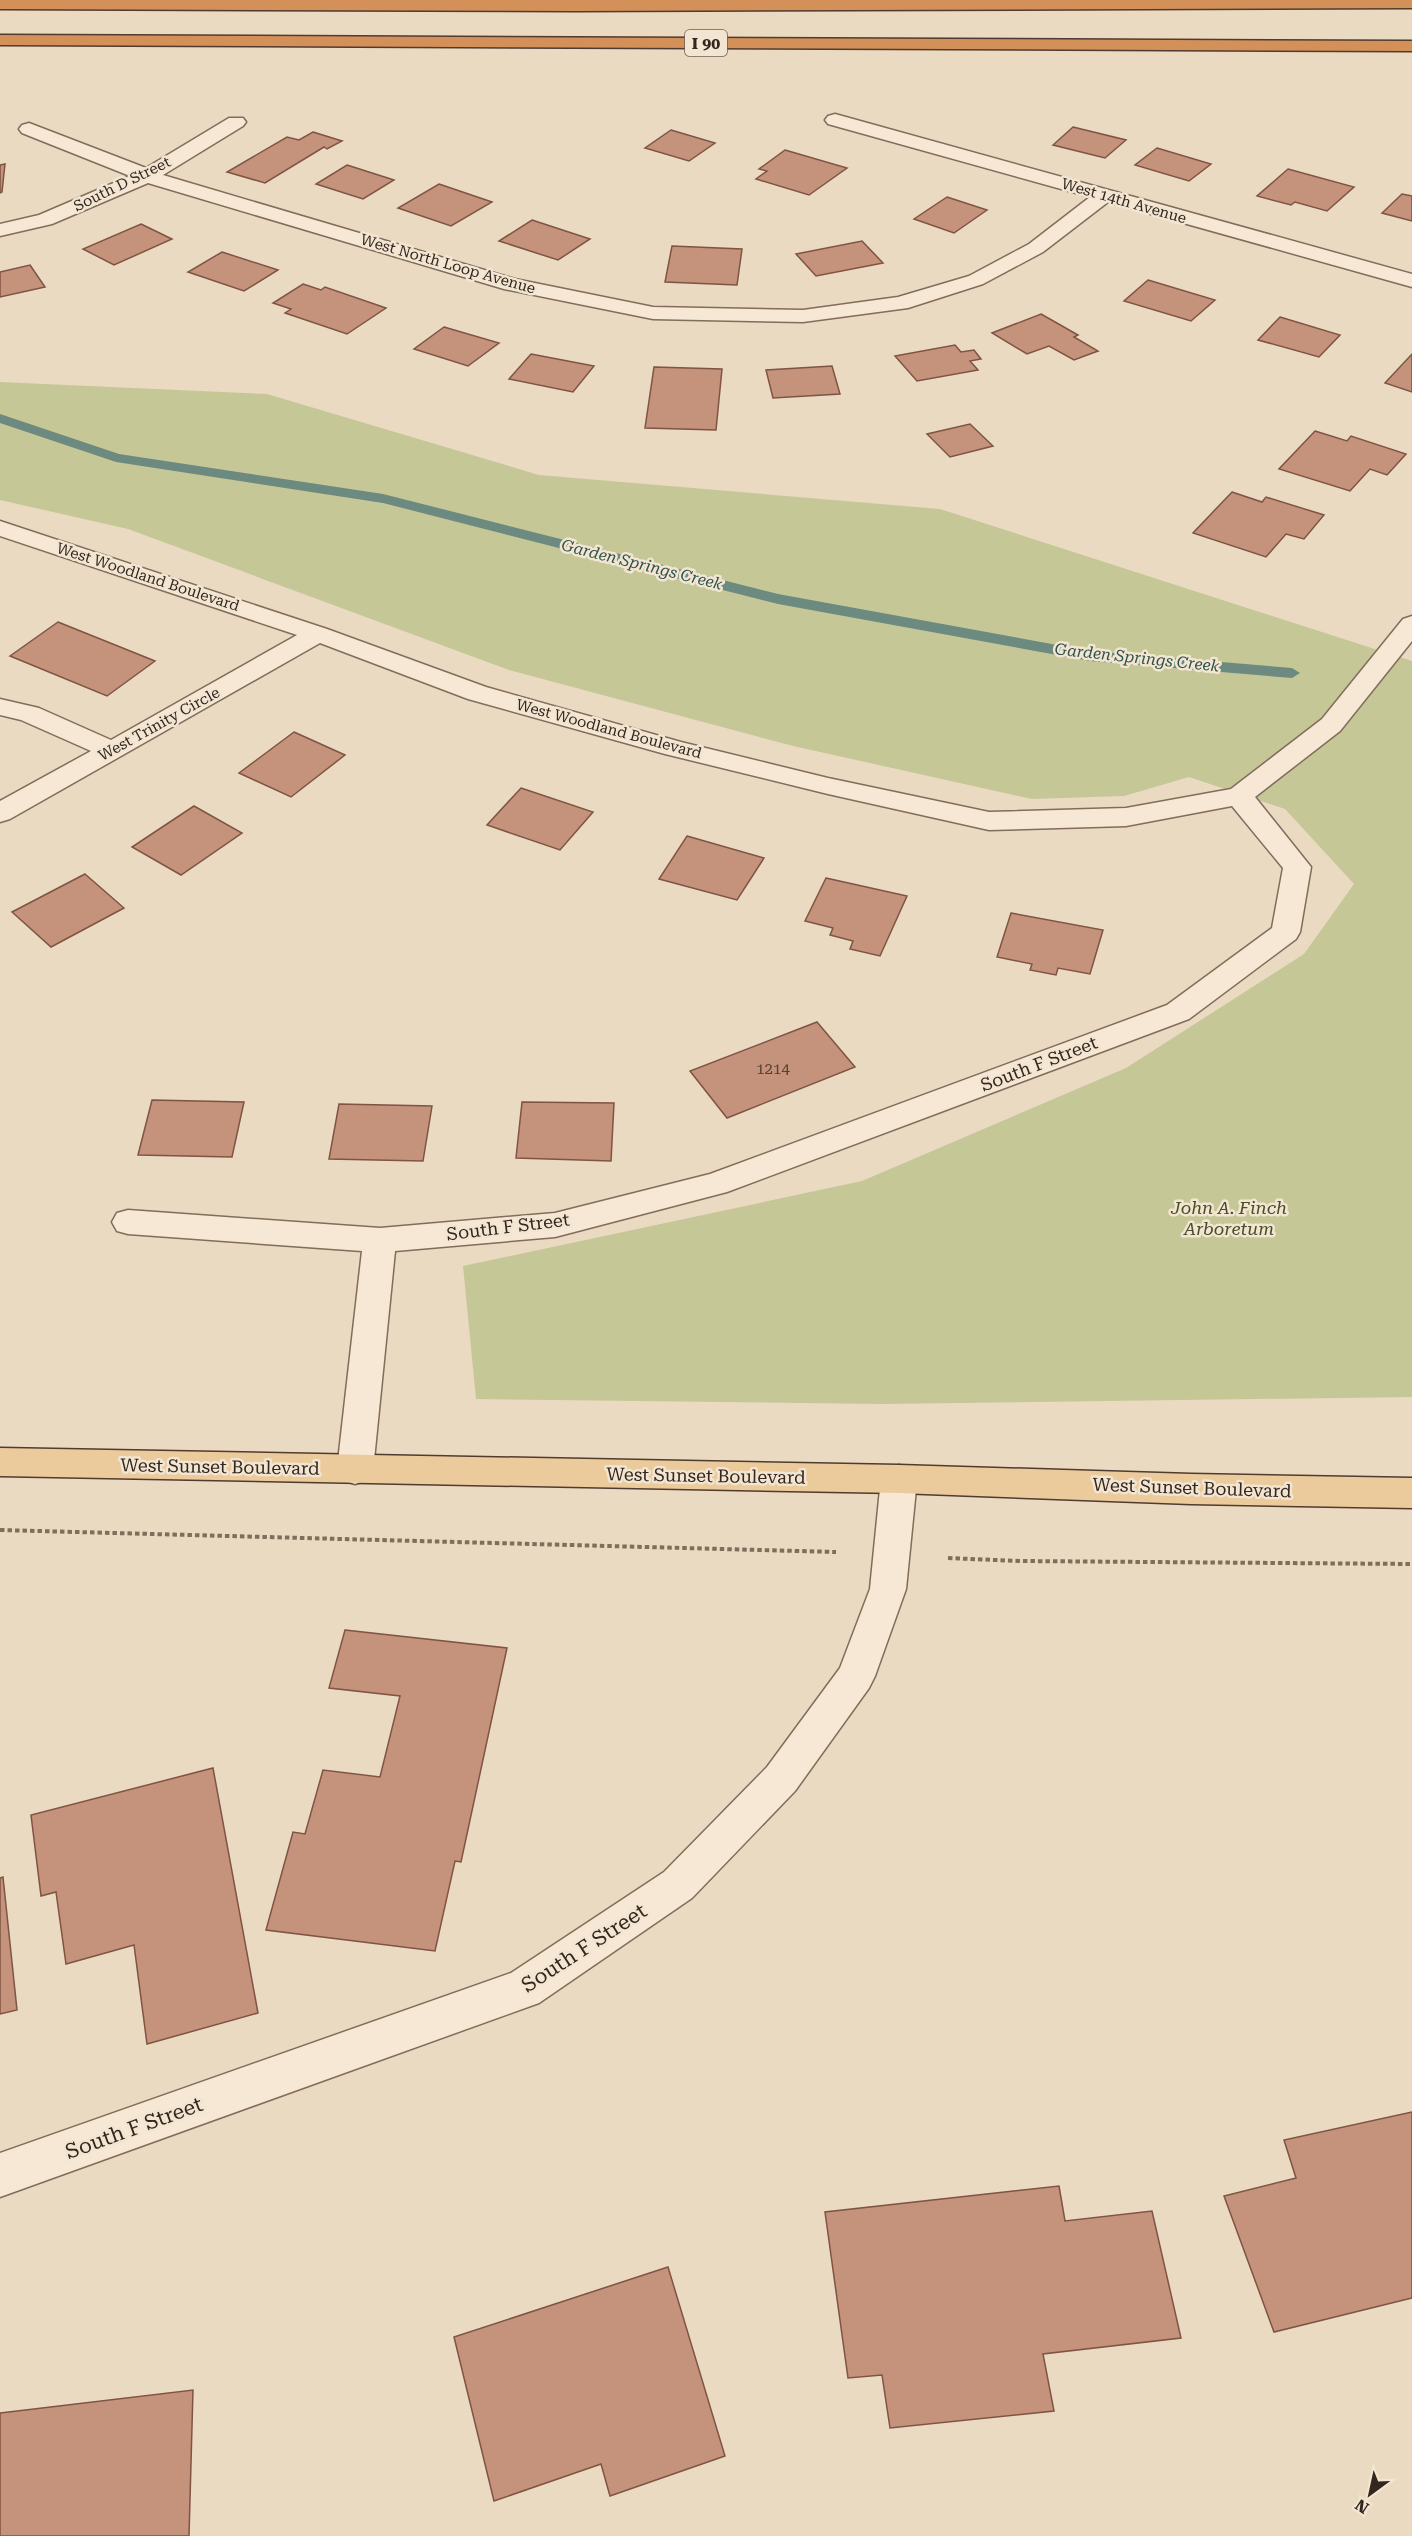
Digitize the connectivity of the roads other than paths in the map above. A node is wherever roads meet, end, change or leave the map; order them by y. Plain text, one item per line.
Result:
1 (1412, 3) edge
2 (0, 4) edge
3 (0, 39) edge
4 (1412, 46) edge
5 (835, 120) dead end
6 (236, 122) dead end
7 (29, 129) dead end
8 (147, 176) junction
9 (1105, 195) junction
10 (0, 230) edge
11 (1412, 280) edge
12 (0, 528) edge
13 (1412, 624) edge
14 (318, 634) junction
15 (0, 707) edge
16 (112, 750) junction
17 (1239, 796) junction
18 (0, 813) edge
19 (128, 1222) dead end
20 (380, 1240) junction
21 (0, 1462) edge
22 (355, 1470) junction
23 (898, 1479) junction
24 (1412, 1493) edge
25 (0, 2175) edge

1 - 2 highway, I 90
3 - 4 highway, I 90
5 - 9 street, West 14th Avenue
6 - 8 street, South D Street
7 - 8 street, West North Loop Avenue
8 - 9 street, West North Loop Avenue
8 - 10 street, South D Street
9 - 11 street, West 14th Avenue
12 - 14 street, West Woodland Boulevard
13 - 17 street
14 - 16 street, West Trinity Circle
14 - 17 street, West Woodland Boulevard
15 - 16 street
16 - 18 street, West Trinity Circle
17 - 20 street, South F Street
19 - 20 street, South F Street
20 - 22 street
21 - 22 main road, West Sunset Boulevard
22 - 23 main road, West Sunset Boulevard
23 - 24 main road, West Sunset Boulevard
23 - 25 street, South F Street

